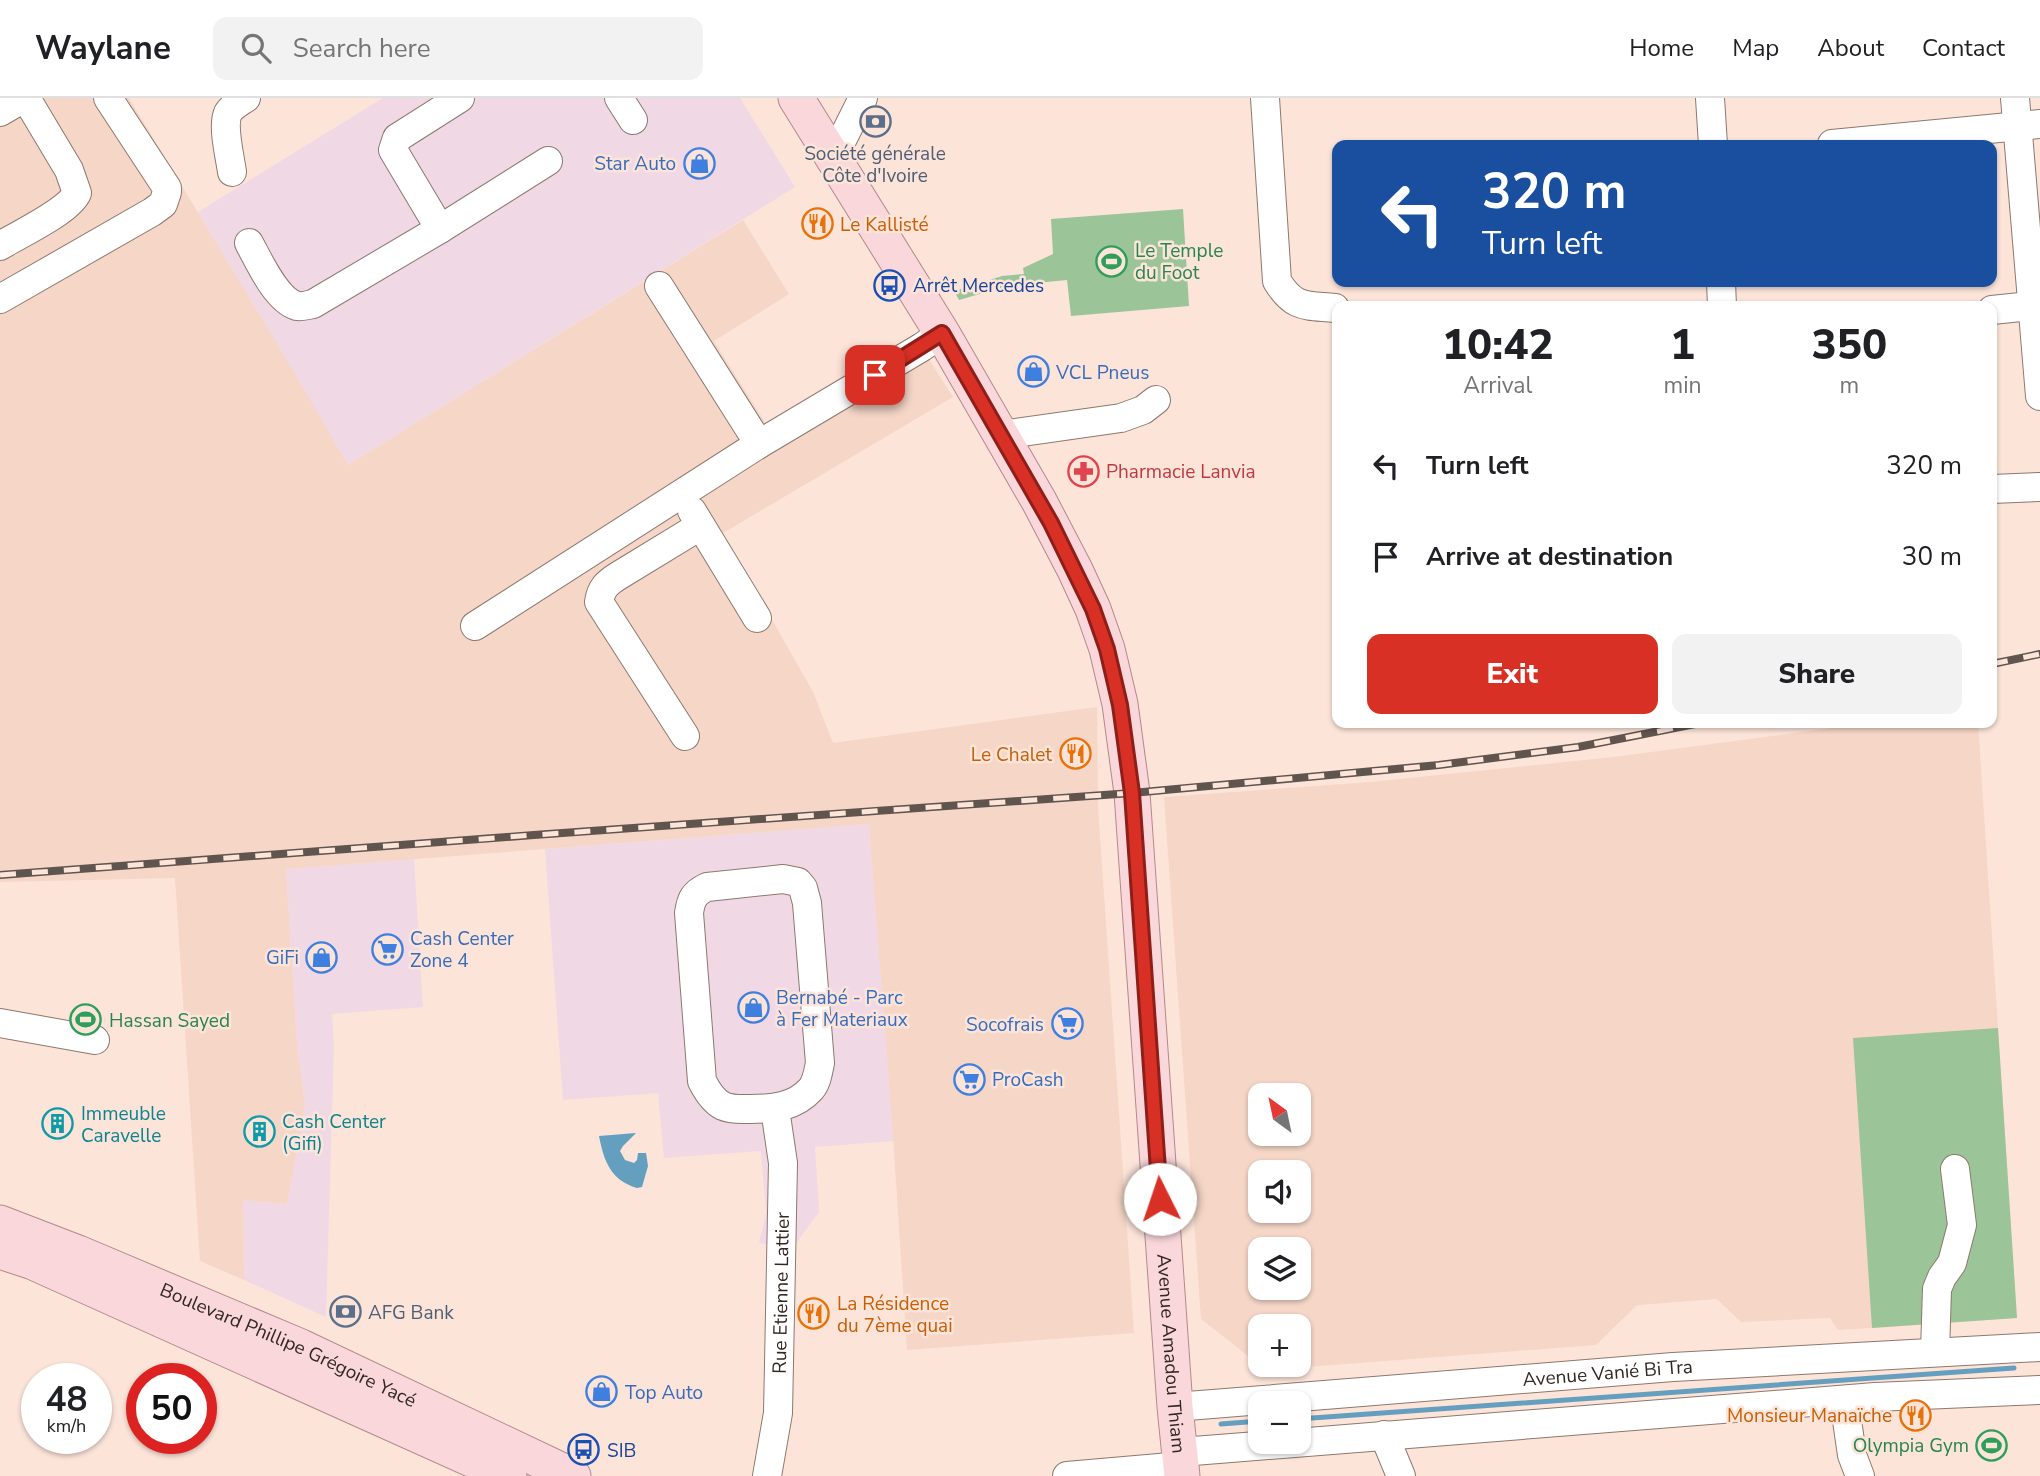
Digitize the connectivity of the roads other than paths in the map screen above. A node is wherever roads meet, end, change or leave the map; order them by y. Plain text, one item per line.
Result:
1 (25, 98) edge
2 (108, 98) edge
3 (246, 98) edge
4 (460, 98) edge
5 (796, 98) edge
6 (863, 98) edge
7 (1265, 98) edge
8 (1710, 98) edge
9 (2015, 98) edge
10 (0, 112) edge
11 (2029, 125) edge
12 (1713, 140) edge
13 (1873, 140) edge
14 (834, 158) junction
15 (548, 162) dead end
16 (232, 172) dead end
17 (440, 229) junction
18 (249, 243) dead end
19 (0, 246) edge
20 (659, 286) dead end
21 (0, 299) edge
22 (2036, 305) edge
23 (1332, 308) edge
24 (1997, 309) edge
25 (942, 333) junction
26 (2040, 396) edge
27 (1156, 400) dead end
28 (1001, 435) junction
29 (758, 444) junction
30 (2040, 487) edge
31 (1997, 489) edge
32 (682, 493) junction
33 (700, 526) junction
34 (757, 618) dead end
35 (475, 626) dead end
36 (685, 736) dead end
37 (0, 1023) edge
38 (95, 1040) dead end
39 (775, 1109) junction
40 (1955, 1169) dead end
41 (0, 1223) edge
42 (0, 1251) edge
43 (2040, 1347) edge
44 (1935, 1352) junction
45 (1676, 1390) junction
46 (2040, 1390) edge
47 (1844, 1400) junction
48 (1175, 1407) junction
49 (1384, 1435) junction
50 (1182, 1465) edge
51 (509, 1476) edge
52 (573, 1476) edge
53 (767, 1476) edge
54 (1067, 1476) edge
55 (1401, 1476) edge
56 (1860, 1476) edge

1 - 10 street
1 - 19 street
2 - 21 street
3 - 16 street
4 - 17 street
5 - 14 main road, Avenue Amadou Thiam
6 - 14 street
7 - 23 street
8 - 12 street
9 - 11 street
11 - 13 street
11 - 22 street
14 - 25 main road, Avenue Amadou Thiam
15 - 17 street
17 - 18 street
20 - 29 street
22 - 24 street
22 - 26 street
25 - 28 main road, Avenue Amadou Thiam
25 - 29 street
27 - 28 street
28 - 48 main road, Avenue Amadou Thiam
29 - 32 street
30 - 31 street
32 - 33 street
32 - 35 street
33 - 34 street
33 - 36 street
37 - 38 street
39 - 39 street
39 - 53 street, Rue Etienne Lattier
40 - 44 street
41 - 52 main road, Boulevard Phillipe Grégoire Yacé
42 - 51 main road, Boulevard Phillipe Grégoire Yacé
43 - 44 street, Avenue Vanié Bi Tra
44 - 45 street, Avenue Vanié Bi Tra
45 - 47 street, Avenue Vanié Bi Tra
45 - 48 street, Avenue Vanié Bi Tra
45 - 49 street, Avenue Vanié Bi Tra
46 - 47 street, Avenue Vanié Bi Tra
47 - 56 street
48 - 50 main road, Avenue Amadou Thiam
49 - 50 street, Avenue Vanié Bi Tra
49 - 55 street
50 - 54 street, Avenue Vanié Bi Tra

